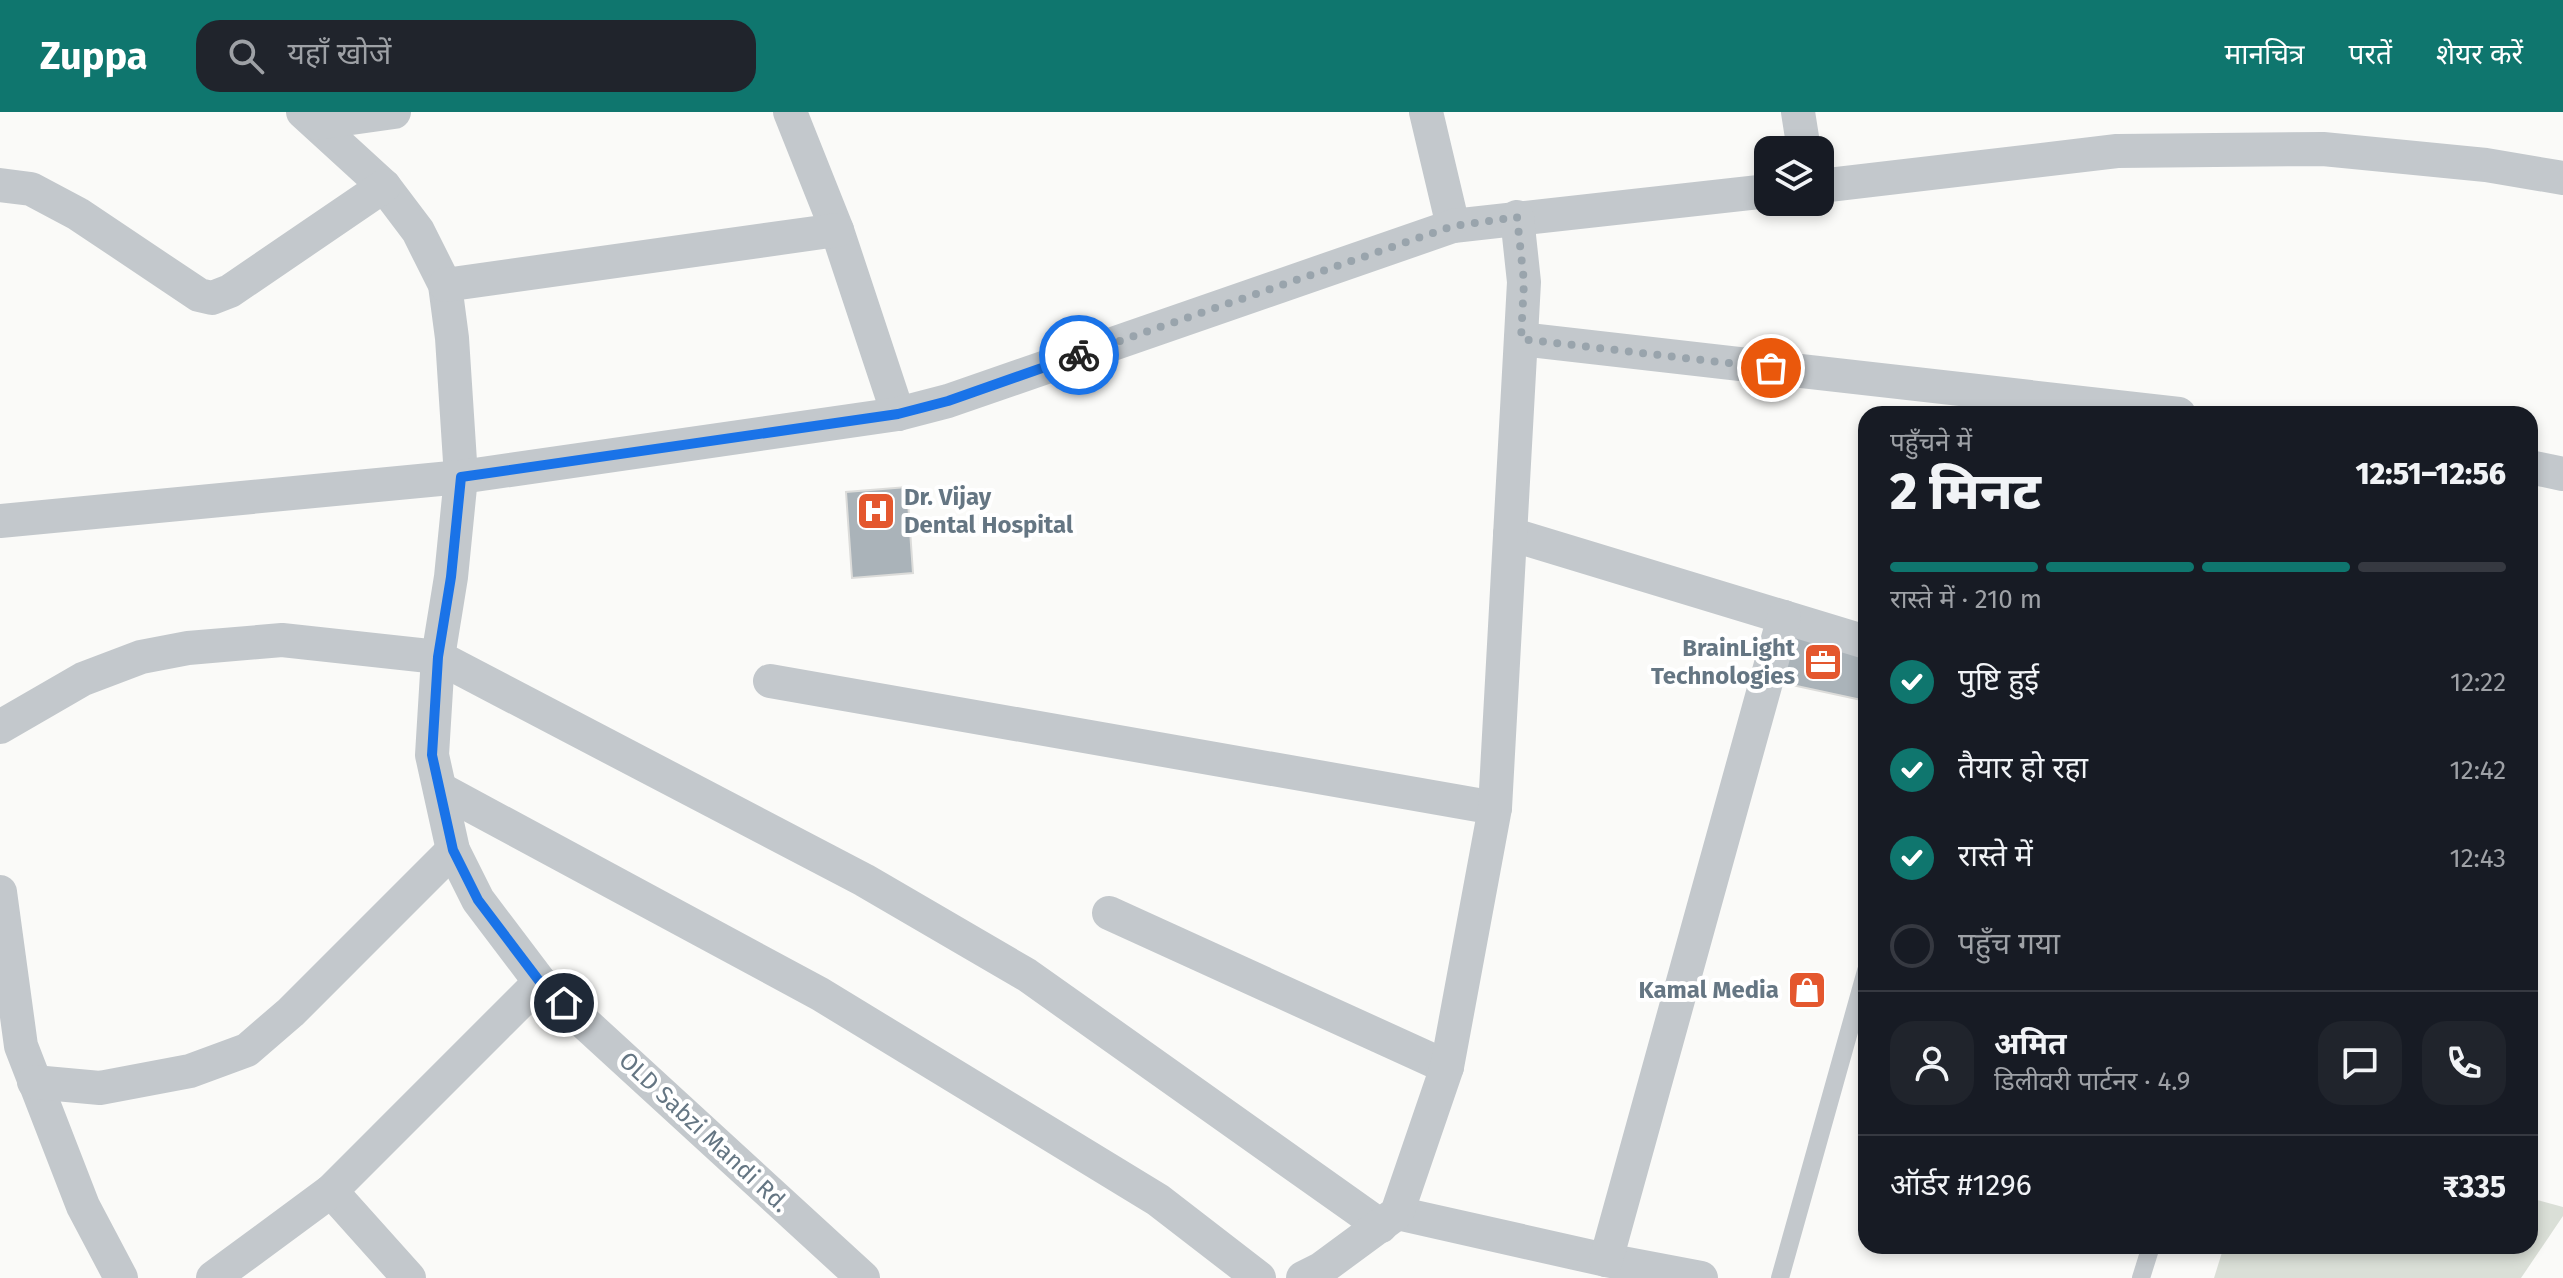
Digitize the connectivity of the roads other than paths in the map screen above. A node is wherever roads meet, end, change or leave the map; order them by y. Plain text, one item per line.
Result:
1 (394, 112) edge
2 (790, 112) edge
3 (1426, 112) edge
4 (1798, 112) edge
5 (310, 118) edge
6 (1802, 136) edge
7 (2563, 178) edge
8 (1834, 184) edge
9 (0, 185) edge
10 (384, 186) junction
11 (1754, 192) edge
12 (1517, 217) junction
13 (1453, 226) junction
14 (837, 230) junction
15 (445, 285) junction
16 (1521, 339) junction
17 (2109, 406) edge
18 (898, 414) junction
19 (2538, 469) edge
20 (2563, 474) edge
21 (461, 477) junction
22 (0, 521) edge
23 (1510, 534) junction
24 (1784, 617) junction
25 (1858, 640) edge
26 (438, 657) junction
27 (770, 681) dead end
28 (0, 727) edge
29 (440, 789) junction
30 (1495, 808) junction
31 (453, 850) junction
32 (0, 892) edge
33 (1109, 913) dead end
34 (540, 982) junction
35 (1858, 1000) edge
36 (11, 1057) edge
37 (1447, 1067) junction
38 (34, 1082) junction
39 (331, 1191) junction
40 (1389, 1220) junction
41 (2148, 1254) edge
42 (1606, 1260) junction
43 (121, 1278) edge
44 (213, 1278) edge
45 (409, 1278) edge
46 (863, 1278) edge
47 (1259, 1278) edge
48 (1303, 1278) edge
49 (1701, 1278) edge
50 (1780, 1278) edge
51 (2141, 1278) edge

1 - 5 street
2 - 14 street
3 - 13 street
4 - 6 street
5 - 10 street, OLD Sabzi Mandi Rd.
7 - 8 street
9 - 10 street
10 - 15 street, OLD Sabzi Mandi Rd.
11 - 12 street
12 - 13 street
12 - 16 street
13 - 18 street
14 - 15 street
14 - 18 street
15 - 21 street, OLD Sabzi Mandi Rd.
16 - 17 street
16 - 23 street
18 - 21 street
19 - 20 street
21 - 22 street
21 - 26 street, OLD Sabzi Mandi Rd.
23 - 24 street
23 - 30 street
24 - 25 street
24 - 42 street
26 - 28 street
26 - 29 street, OLD Sabzi Mandi Rd.
26 - 40 street
27 - 30 street
29 - 31 street, OLD Sabzi Mandi Rd.
29 - 47 street
30 - 37 street
31 - 34 street, OLD Sabzi Mandi Rd.
31 - 38 street
32 - 36 street
33 - 37 street
34 - 39 street
34 - 46 street, OLD Sabzi Mandi Rd.
35 - 50 lane
36 - 38 street
37 - 40 street
38 - 43 street
39 - 44 street
39 - 45 street
40 - 42 street
40 - 48 street
41 - 51 lane
42 - 49 street

